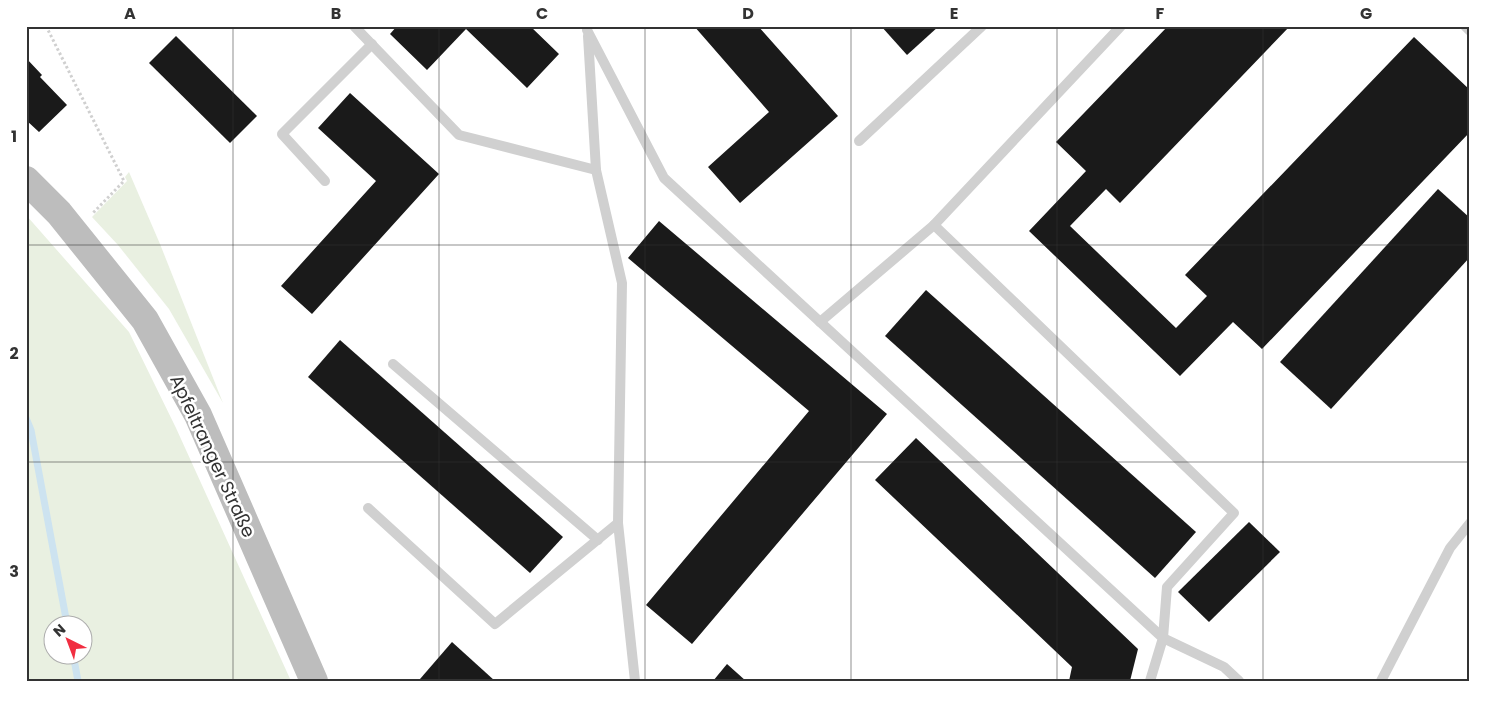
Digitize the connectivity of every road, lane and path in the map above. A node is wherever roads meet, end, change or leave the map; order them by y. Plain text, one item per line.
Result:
1 (46, 26) edge
2 (354, 26) edge
3 (982, 26) edge
4 (1121, 26) edge
5 (1465, 26) edge
6 (587, 28) edge
7 (1470, 31) edge
8 (372, 44) junction
9 (858, 142) dead end
10 (596, 170) junction
11 (26, 180) edge
12 (325, 181) dead end
13 (88, 218) dead end
14 (934, 225) junction
15 (820, 322) junction
16 (394, 364) dead end
17 (368, 508) dead end
18 (618, 523) junction
19 (1470, 523) edge
20 (598, 540) junction
21 (1163, 638) junction
22 (314, 681) edge
23 (635, 681) edge
24 (1150, 681) edge
25 (1239, 681) edge
26 (1381, 681) edge

1 - 13 path
2 - 8 lane
3 - 9 lane
4 - 14 lane
5 - 7 lane
6 - 10 lane
6 - 15 lane
8 - 10 lane
8 - 12 lane
10 - 18 lane
11 - 22 street, Apfeltranger Straße
14 - 15 lane
14 - 21 lane
15 - 21 lane
16 - 20 lane
17 - 20 lane
18 - 20 lane
18 - 23 lane
19 - 26 lane
21 - 24 lane
21 - 25 lane

